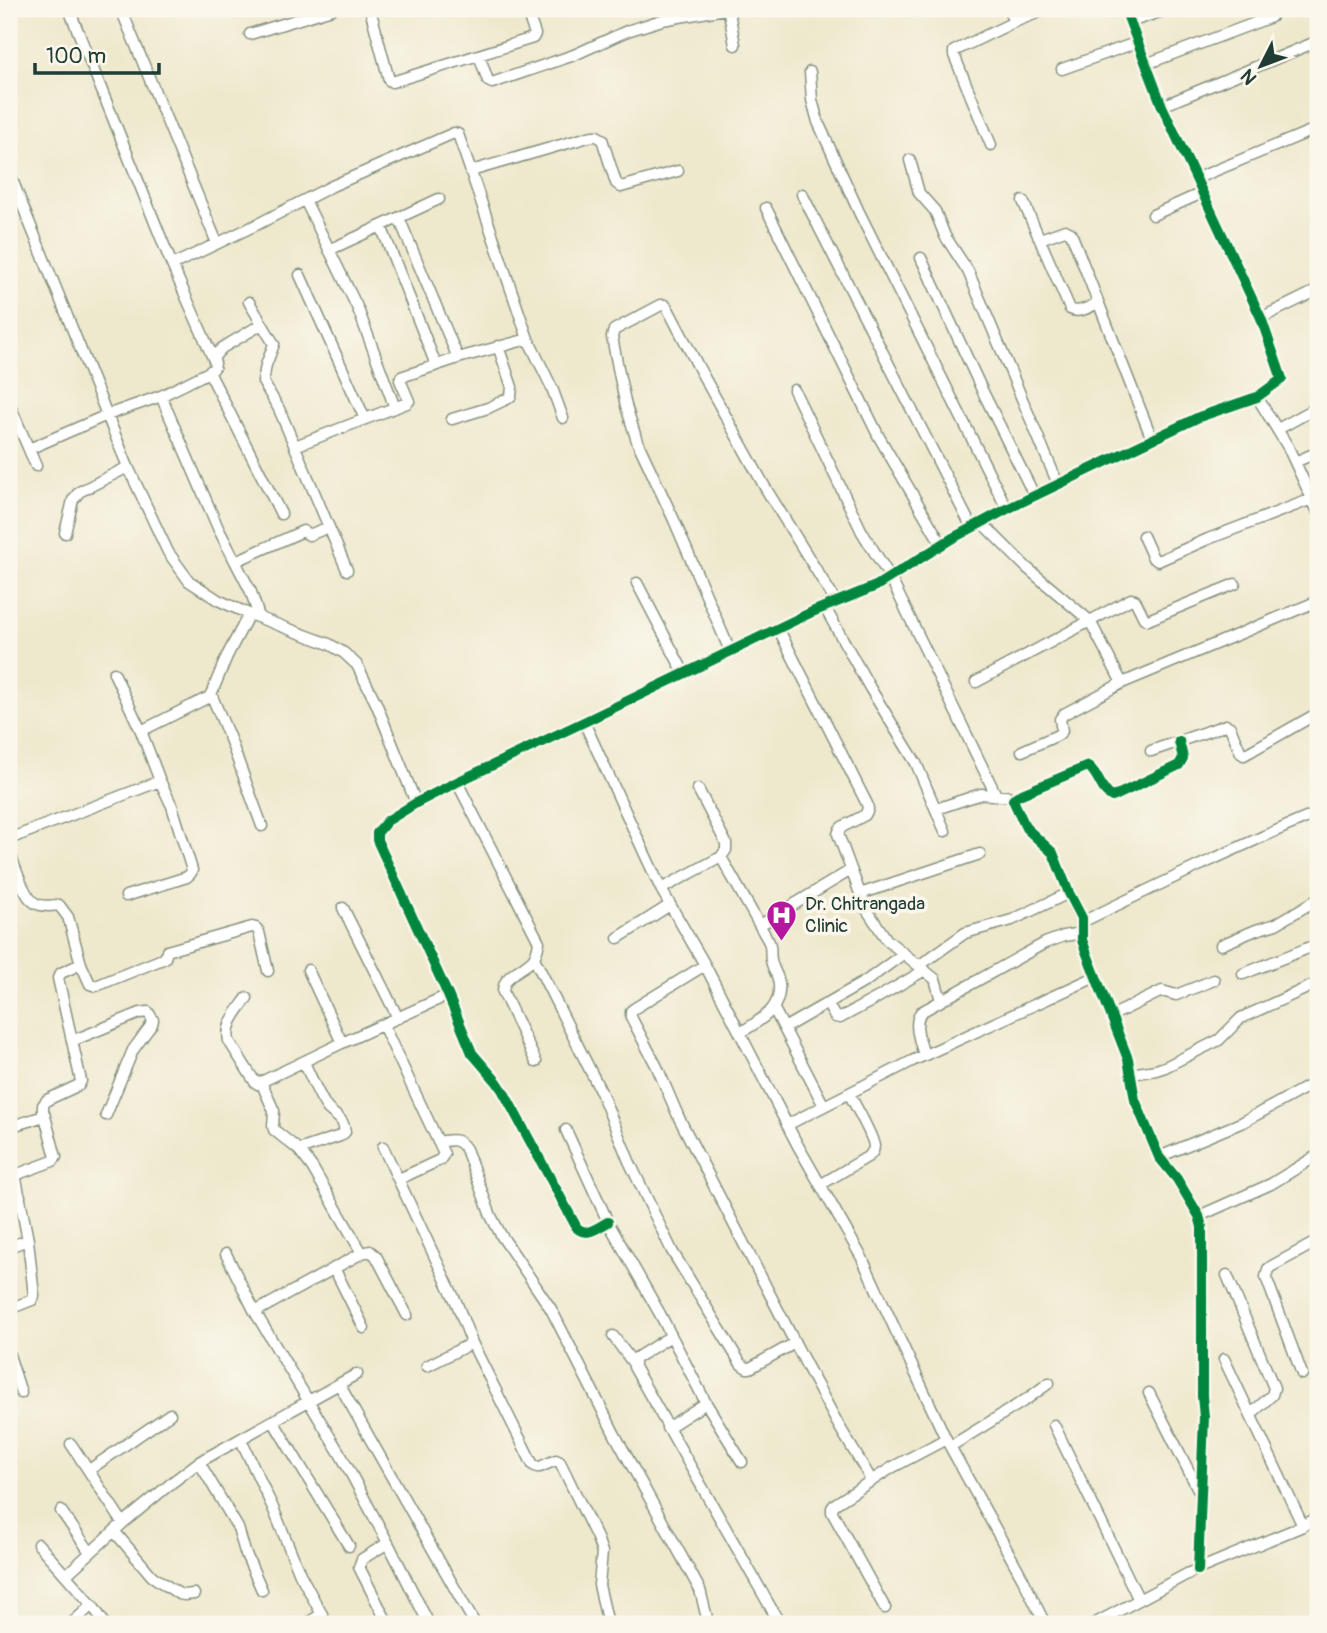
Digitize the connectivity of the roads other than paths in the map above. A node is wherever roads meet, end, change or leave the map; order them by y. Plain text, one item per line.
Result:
1 (69, 9) edge
2 (121, 9) edge
3 (332, 9) edge
4 (370, 9) edge
5 (526, 9) edge
6 (1008, 9) edge
7 (1046, 9) edge
8 (1125, 9) edge
9 (1168, 9) edge
10 (1271, 17) dead end
11 (1014, 22) junction
12 (1130, 22) junction
13 (250, 34) dead end
14 (1318, 41) edge
15 (1138, 42) junction
16 (735, 46) dead end
17 (479, 55) junction
18 (1146, 64) junction
19 (1062, 69) dead end
20 (810, 72) dead end
21 (1162, 106) junction
22 (1318, 128) edge
23 (991, 145) dead end
24 (909, 160) dead end
25 (471, 171) junction
26 (678, 171) dead end
27 (9, 172) edge
28 (1195, 178) junction
29 (1202, 193) junction
30 (802, 194) dead end
31 (439, 199) dead end
32 (305, 200) junction
33 (1023, 201) dead end
34 (766, 208) dead end
35 (1153, 215) dead end
36 (399, 218) junction
37 (381, 226) junction
38 (1040, 239) junction
39 (217, 243) junction
40 (329, 250) junction
41 (921, 258) dead end
42 (172, 265) junction
43 (300, 275) dead end
44 (1318, 290) edge
45 (249, 302) dead end
46 (1098, 303) junction
47 (1261, 318) junction
48 (262, 324) junction
49 (528, 339) junction
50 (498, 346) junction
51 (213, 358) junction
52 (458, 358) junction
53 (436, 365) junction
54 (209, 372) junction
55 (794, 390) dead end
56 (161, 396) junction
57 (1257, 397) junction
58 (9, 403) edge
59 (1318, 407) edge
60 (395, 408) junction
61 (107, 415) junction
62 (563, 418) dead end
63 (365, 419) junction
64 (452, 419) dead end
65 (1278, 429) junction
66 (1152, 439) junction
67 (295, 446) junction
68 (29, 449) junction
69 (1318, 452) edge
70 (1295, 462) junction
71 (36, 466) dead end
72 (128, 467) junction
73 (1058, 484) junction
74 (1034, 495) junction
75 (1316, 504) edge
76 (1007, 509) junction
77 (281, 514) dead end
78 (977, 525) junction
79 (329, 527) junction
80 (65, 533) dead end
81 (1143, 536) dead end
82 (942, 545) junction
83 (236, 561) junction
84 (347, 570) dead end
85 (890, 577) junction
86 (637, 583) dead end
87 (1235, 584) dead end
88 (1318, 601) edge
89 (836, 602) junction
90 (824, 606) junction
91 (254, 616) junction
92 (1090, 621) junction
93 (778, 628) junction
94 (730, 651) junction
95 (114, 673) dead end
96 (684, 673) junction
97 (976, 682) dead end
98 (1122, 683) junction
99 (211, 694) junction
100 (1318, 713) edge
101 (584, 722) junction
102 (141, 731) junction
103 (1179, 741) junction
104 (1022, 751) dead end
105 (1151, 751) dead end
106 (160, 780) junction
107 (457, 782) junction
108 (698, 789) dead end
109 (996, 795) junction
110 (1014, 797) junction
111 (416, 803) junction
112 (936, 809) junction
113 (1318, 813) edge
114 (262, 826) dead end
115 (945, 831) dead end
116 (9, 839) edge
117 (9, 850) edge
118 (980, 854) dead end
119 (721, 856) junction
120 (851, 870) junction
121 (661, 889) junction
122 (1069, 893) junction
123 (860, 894) junction
124 (126, 896) dead end
125 (1318, 898) edge
126 (670, 905) junction
127 (343, 908) dead end
128 (1082, 922) junction
129 (760, 925) junction
130 (1082, 933) junction
131 (618, 938) dead end
132 (1318, 944) edge
133 (1221, 945) dead end
134 (903, 954) junction
135 (534, 958) junction
136 (81, 964) junction
137 (705, 965) junction
138 (922, 968) junction
139 (308, 970) dead end
140 (268, 971) dead end
141 (1243, 974) dead end
142 (1096, 977) junction
143 (1214, 980) dead end
144 (1318, 983) edge
145 (448, 995) junction
146 (247, 998) dead end
147 (941, 1000) junction
148 (827, 1003) junction
149 (774, 1009) junction
150 (1111, 1016) junction
151 (398, 1018) junction
152 (383, 1025) junction
153 (783, 1028) junction
154 (740, 1033) junction
155 (72, 1041) junction
156 (342, 1043) junction
157 (924, 1056) junction
158 (304, 1062) junction
159 (536, 1062) dead end
160 (1131, 1074) junction
161 (261, 1082) junction
162 (1317, 1082) edge
163 (849, 1093) junction
164 (824, 1106) junction
165 (44, 1113) junction
166 (106, 1115) dead end
167 (787, 1125) junction
168 (9, 1127) edge
169 (566, 1130) dead end
170 (438, 1142) junction
171 (383, 1147) dead end
172 (299, 1150) junction
173 (1318, 1155) edge
174 (1159, 1157) junction
175 (399, 1179) junction
176 (820, 1185) junction
177 (20, 1196) junction
178 (9, 1201) edge
179 (1199, 1216) junction
180 (608, 1222) junction
181 (28, 1240) junction
182 (1318, 1241) edge
183 (9, 1248) edge
184 (362, 1253) junction
185 (226, 1254) dead end
186 (334, 1268) junction
187 (1227, 1275) dead end
188 (9, 1308) edge
189 (255, 1311) junction
190 (407, 1315) dead end
191 (363, 1328) dead end
192 (613, 1336) dead end
193 (671, 1336) junction
194 (472, 1343) junction
195 (795, 1343) junction
196 (9, 1355) edge
197 (1224, 1359) dead end
198 (633, 1363) junction
199 (427, 1366) dead end
200 (357, 1374) dead end
201 (1301, 1374) dead end
202 (1049, 1383) dead end
203 (339, 1384) junction
204 (21, 1393) dead end
205 (1149, 1393) dead end
206 (309, 1401) junction
207 (706, 1404) junction
208 (170, 1414) dead end
209 (1251, 1414) junction
210 (273, 1421) junction
211 (1054, 1425) dead end
212 (667, 1428) junction
213 (240, 1440) junction
214 (948, 1442) junction
215 (71, 1444) dead end
216 (199, 1462) junction
217 (742, 1462) dead end
218 (89, 1470) junction
219 (872, 1481) junction
220 (1200, 1493) junction
221 (61, 1511) dead end
222 (1318, 1517) edge
223 (123, 1523) junction
224 (1303, 1526) junction
225 (114, 1531) junction
226 (388, 1543) junction
227 (38, 1544) dead end
228 (349, 1546) dead end
229 (90, 1552) junction
230 (1198, 1570) junction
231 (66, 1575) junction
232 (262, 1590) dead end
233 (194, 1594) dead end
234 (1139, 1600) junction
235 (92, 1605) junction
236 (885, 1608) dead end
237 (322, 1614) junction
238 (71, 1624) edge
239 (105, 1624) edge
240 (306, 1624) edge
241 (327, 1624) edge
242 (388, 1624) edge
243 (429, 1624) edge
244 (475, 1624) edge
245 (608, 1624) edge
246 (706, 1624) edge
247 (780, 1624) edge
248 (1045, 1624) edge
249 (1094, 1624) edge

1 - 42 street
2 - 39 street
3 - 13 street
4 - 17 street
5 - 17 street
6 - 11 street
7 - 11 street
8 - 12 street
9 - 12 street
10 - 18 street
11 - 23 street
12 - 15 street
14 - 21 street
15 - 18 street
15 - 19 street
16 - 17 street
18 - 21 street
20 - 76 street
21 - 28 street
22 - 28 street
24 - 73 street
25 - 26 street
25 - 32 street
25 - 49 street
27 - 61 street
28 - 29 street
29 - 35 street
29 - 47 street
30 - 78 street
31 - 36 street
32 - 39 street
32 - 40 street
33 - 38 street
34 - 82 street
36 - 37 street
36 - 52 street
37 - 40 street
37 - 53 street
38 - 46 street
38 - 46 street
39 - 42 street
40 - 60 street
41 - 74 street
42 - 51 street
43 - 63 street
44 - 47 street
45 - 48 street
46 - 66 street
47 - 57 street
48 - 51 street
48 - 67 street
49 - 50 street
49 - 62 street
50 - 52 street
50 - 64 street
51 - 54 street
52 - 53 street
53 - 60 street
54 - 56 street
54 - 77 street
55 - 85 street
56 - 61 street
56 - 83 street
57 - 65 street
57 - 66 street
58 - 68 street
59 - 65 street
60 - 63 street
61 - 68 street
61 - 72 street
63 - 67 street
65 - 70 street
66 - 73 street
67 - 79 street
68 - 71 street
69 - 70 street
70 - 75 street
72 - 80 street
72 - 91 street
73 - 74 street
74 - 76 street
75 - 81 street
76 - 78 street
78 - 82 street
78 - 92 street
79 - 83 street
79 - 84 street
82 - 85 street
83 - 91 street
85 - 89 street
85 - 109 street
86 - 96 street
87 - 92 street
88 - 98 street
89 - 90 street
89 - 94 street
90 - 93 street
90 - 112 street
91 - 99 street
91 - 111 street
92 - 97 street
92 - 98 street
93 - 94 street
93 - 120 street
94 - 96 street
95 - 102 street
96 - 101 street
98 - 104 street
99 - 102 street
99 - 114 street
100 - 103 street
101 - 107 street
101 - 121 street
102 - 106 street
103 - 105 street
103 - 110 street
106 - 116 street
106 - 124 street
107 - 111 street
107 - 135 street
108 - 119 street
109 - 110 street
109 - 112 street
110 - 122 street
111 - 145 street
112 - 115 street
113 - 128 street
117 - 136 street
118 - 123 street
119 - 121 street
119 - 129 street
120 - 123 street
120 - 129 street
121 - 126 street
122 - 128 street
122 - 138 street
123 - 134 street
125 - 133 street
126 - 131 street
126 - 137 street
127 - 151 street
128 - 130 street
129 - 149 street
130 - 142 street
130 - 147 street
132 - 141 street
134 - 138 street
134 - 148 street
135 - 159 street
135 - 195 street
136 - 140 street
136 - 155 street
137 - 154 street
137 - 195 street
138 - 147 street
138 - 148 street
139 - 156 street
142 - 150 street
142 - 157 street
143 - 150 street
144 - 160 street
145 - 151 street
145 - 180 street
146 - 161 street
147 - 157 street
148 - 153 street
149 - 153 street
149 - 154 street
150 - 160 street
151 - 152 street
152 - 156 street
152 - 170 street
153 - 164 street
154 - 167 street
155 - 165 street
155 - 166 street
156 - 158 street
157 - 163 street
158 - 161 street
158 - 172 street
160 - 174 street
161 - 172 street
162 - 174 street
163 - 164 street
163 - 176 street
164 - 167 street
165 - 168 street
165 - 177 street
167 - 176 street
169 - 180 street
170 - 175 street
170 - 246 street
171 - 175 street
172 - 184 street
173 - 179 street
174 - 179 street
175 - 194 street
176 - 214 street
177 - 178 street
177 - 181 street
179 - 220 street
180 - 193 street
181 - 183 street
181 - 188 street
182 - 201 street
184 - 186 street
184 - 190 street
185 - 189 street
186 - 189 street
186 - 191 street
187 - 209 street
189 - 206 street
192 - 198 street
193 - 198 street
193 - 207 street
194 - 199 street
194 - 245 street
195 - 219 street
196 - 204 street
197 - 209 street
198 - 212 street
200 - 203 street
202 - 214 street
203 - 206 street
203 - 244 street
205 - 220 street
206 - 210 street
206 - 226 street
207 - 212 street
207 - 217 street
208 - 218 street
209 - 224 street
210 - 213 street
210 - 228 street
211 - 234 street
212 - 247 street
213 - 216 street
213 - 237 street
214 - 219 street
214 - 248 street
215 - 218 street
216 - 223 street
216 - 232 street
218 - 223 street
219 - 236 street
220 - 230 street
221 - 229 street
222 - 224 street
223 - 225 street
224 - 230 street
225 - 229 street
225 - 233 street
226 - 242 street
226 - 243 street
227 - 231 street
229 - 231 street
230 - 234 street
231 - 235 street
234 - 249 street
235 - 238 street
235 - 239 street
237 - 240 street
237 - 241 street

